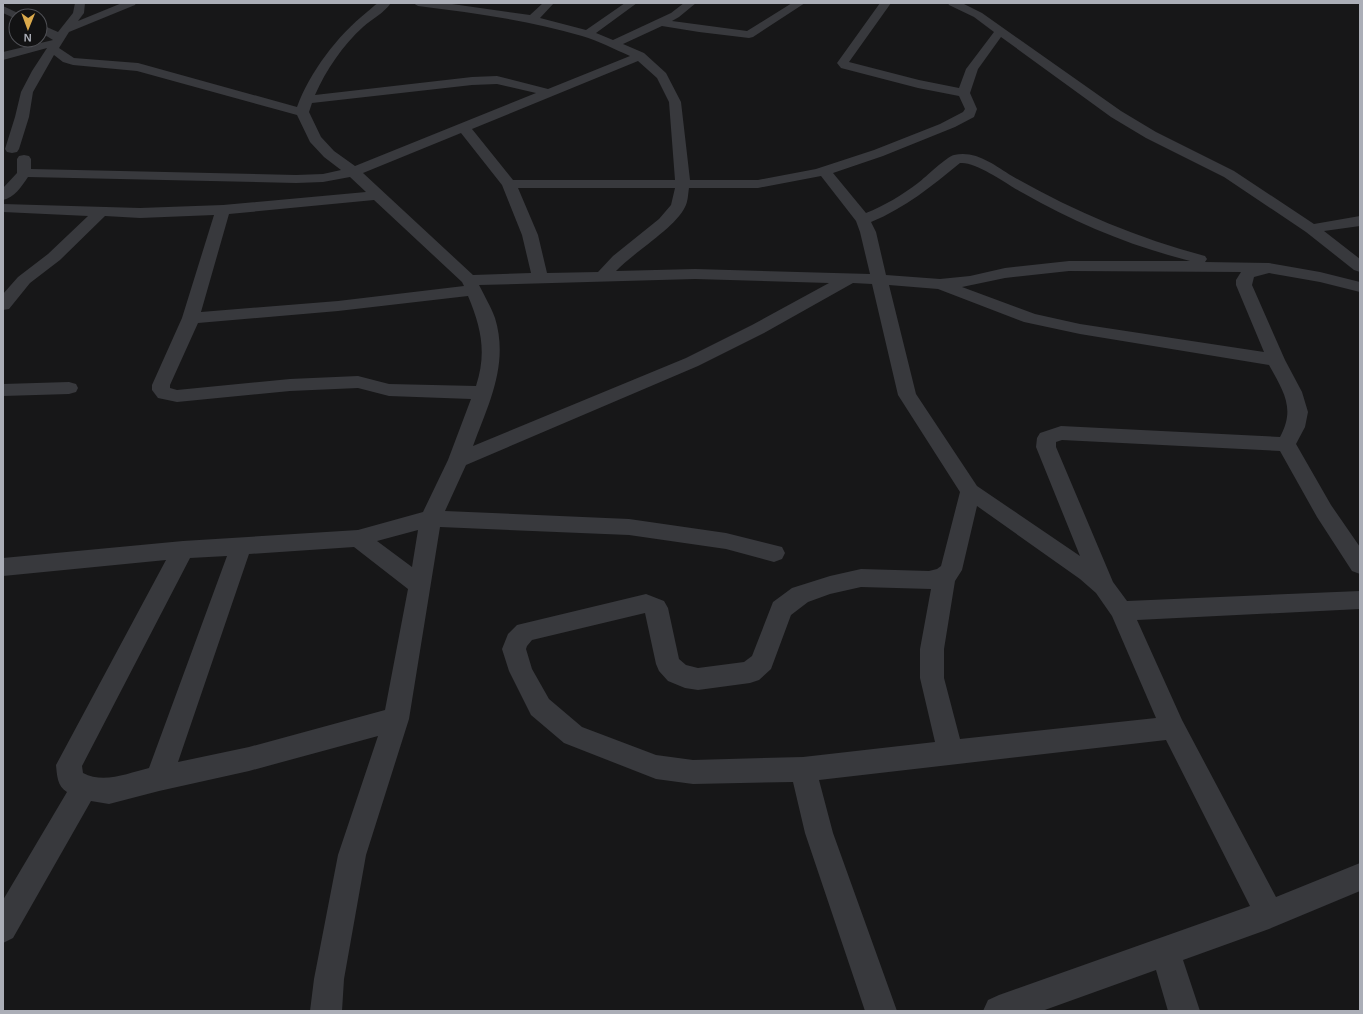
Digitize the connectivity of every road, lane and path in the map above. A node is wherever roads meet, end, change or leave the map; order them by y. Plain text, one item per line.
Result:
1 (80, 3) edge
2 (131, 3) edge
3 (386, 3) edge
4 (418, 3) edge
5 (549, 3) edge
6 (632, 3) edge
7 (691, 3) edge
8 (800, 3) edge
9 (886, 3) edge
10 (953, 3) edge
11 (532, 20) junction
12 (661, 22) junction
13 (1000, 31) junction
14 (48, 32) edge
15 (588, 34) junction
16 (59, 40) junction
17 (612, 44) junction
18 (3, 56) edge
19 (640, 56) junction
20 (550, 93) junction
21 (964, 93) junction
22 (304, 106) junction
23 (463, 127) junction
24 (8, 147) edge
25 (353, 172) junction
26 (825, 172) junction
27 (24, 173) junction
28 (683, 183) junction
29 (509, 184) junction
30 (378, 195) junction
31 (3, 196) edge
32 (3, 208) edge
33 (223, 210) junction
34 (101, 212) junction
35 (863, 220) junction
36 (1360, 221) edge
37 (1311, 229) junction
38 (1236, 267) junction
39 (1360, 267) edge
40 (1269, 268) junction
41 (603, 276) junction
42 (540, 278) junction
43 (848, 279) junction
44 (879, 279) junction
45 (940, 284) junction
46 (472, 285) junction
47 (1360, 287) edge
48 (3, 305) edge
49 (191, 318) junction
50 (1276, 360) junction
51 (70, 388) dead end
52 (3, 390) edge
53 (483, 394) junction
54 (1286, 444) junction
55 (458, 460) junction
56 (970, 491) junction
57 (431, 518) junction
58 (358, 538) junction
59 (241, 546) junction
60 (183, 550) junction
61 (774, 553) dead end
62 (1360, 565) edge
63 (3, 567) edge
64 (944, 576) junction
65 (420, 586) junction
66 (1104, 587) junction
67 (1360, 600) edge
68 (1122, 611) junction
69 (396, 719) junction
70 (1173, 728) junction
71 (951, 753) junction
72 (803, 769) junction
73 (159, 778) junction
74 (84, 787) junction
75 (1360, 877) edge
76 (1269, 914) junction
77 (3, 928) edge
78 (1165, 951) junction
79 (326, 1011) edge
80 (881, 1011) edge
81 (999, 1011) edge
82 (1184, 1011) edge

1 - 16 street
2 - 16 street
3 - 22 street
4 - 11 street
5 - 11 street
6 - 15 street
7 - 12 street
8 - 12 street
9 - 21 street
10 - 13 street
11 - 15 street
12 - 17 street
13 - 21 street
13 - 37 street
14 - 16 street
15 - 17 street
16 - 18 street
16 - 22 street
16 - 24 street
17 - 19 street
19 - 20 street
19 - 28 street
20 - 22 street
20 - 23 street
21 - 26 street
22 - 25 street
23 - 25 street
23 - 29 street
24 - 27 street
25 - 27 street
25 - 30 street
26 - 28 street
26 - 35 street
27 - 31 street
28 - 29 street
28 - 41 street
29 - 42 street
30 - 33 street
30 - 46 street
32 - 34 street
33 - 34 street
33 - 49 street
34 - 48 street
35 - 38 street
35 - 44 street
36 - 37 street
37 - 39 street
38 - 40 street
38 - 45 street
40 - 47 street
40 - 50 street
41 - 42 street
41 - 43 street
42 - 46 street
43 - 44 street
43 - 55 street
44 - 45 street
44 - 56 street
45 - 50 street
46 - 49 street
46 - 53 street
49 - 53 street
50 - 54 street
51 - 52 street
53 - 55 street
54 - 62 street
54 - 66 street
55 - 57 street
56 - 64 street
56 - 66 street
57 - 58 street
57 - 61 street
57 - 65 street
58 - 59 street
58 - 65 street
59 - 60 street
59 - 73 street
60 - 63 street
60 - 74 street
64 - 71 street
64 - 72 street
65 - 69 street
66 - 68 street
67 - 68 street
68 - 70 street
69 - 73 street
69 - 79 street
70 - 71 street
70 - 76 street
71 - 72 street
72 - 80 street
73 - 74 street
74 - 77 street
75 - 76 street
76 - 78 street
78 - 81 street
78 - 82 street

